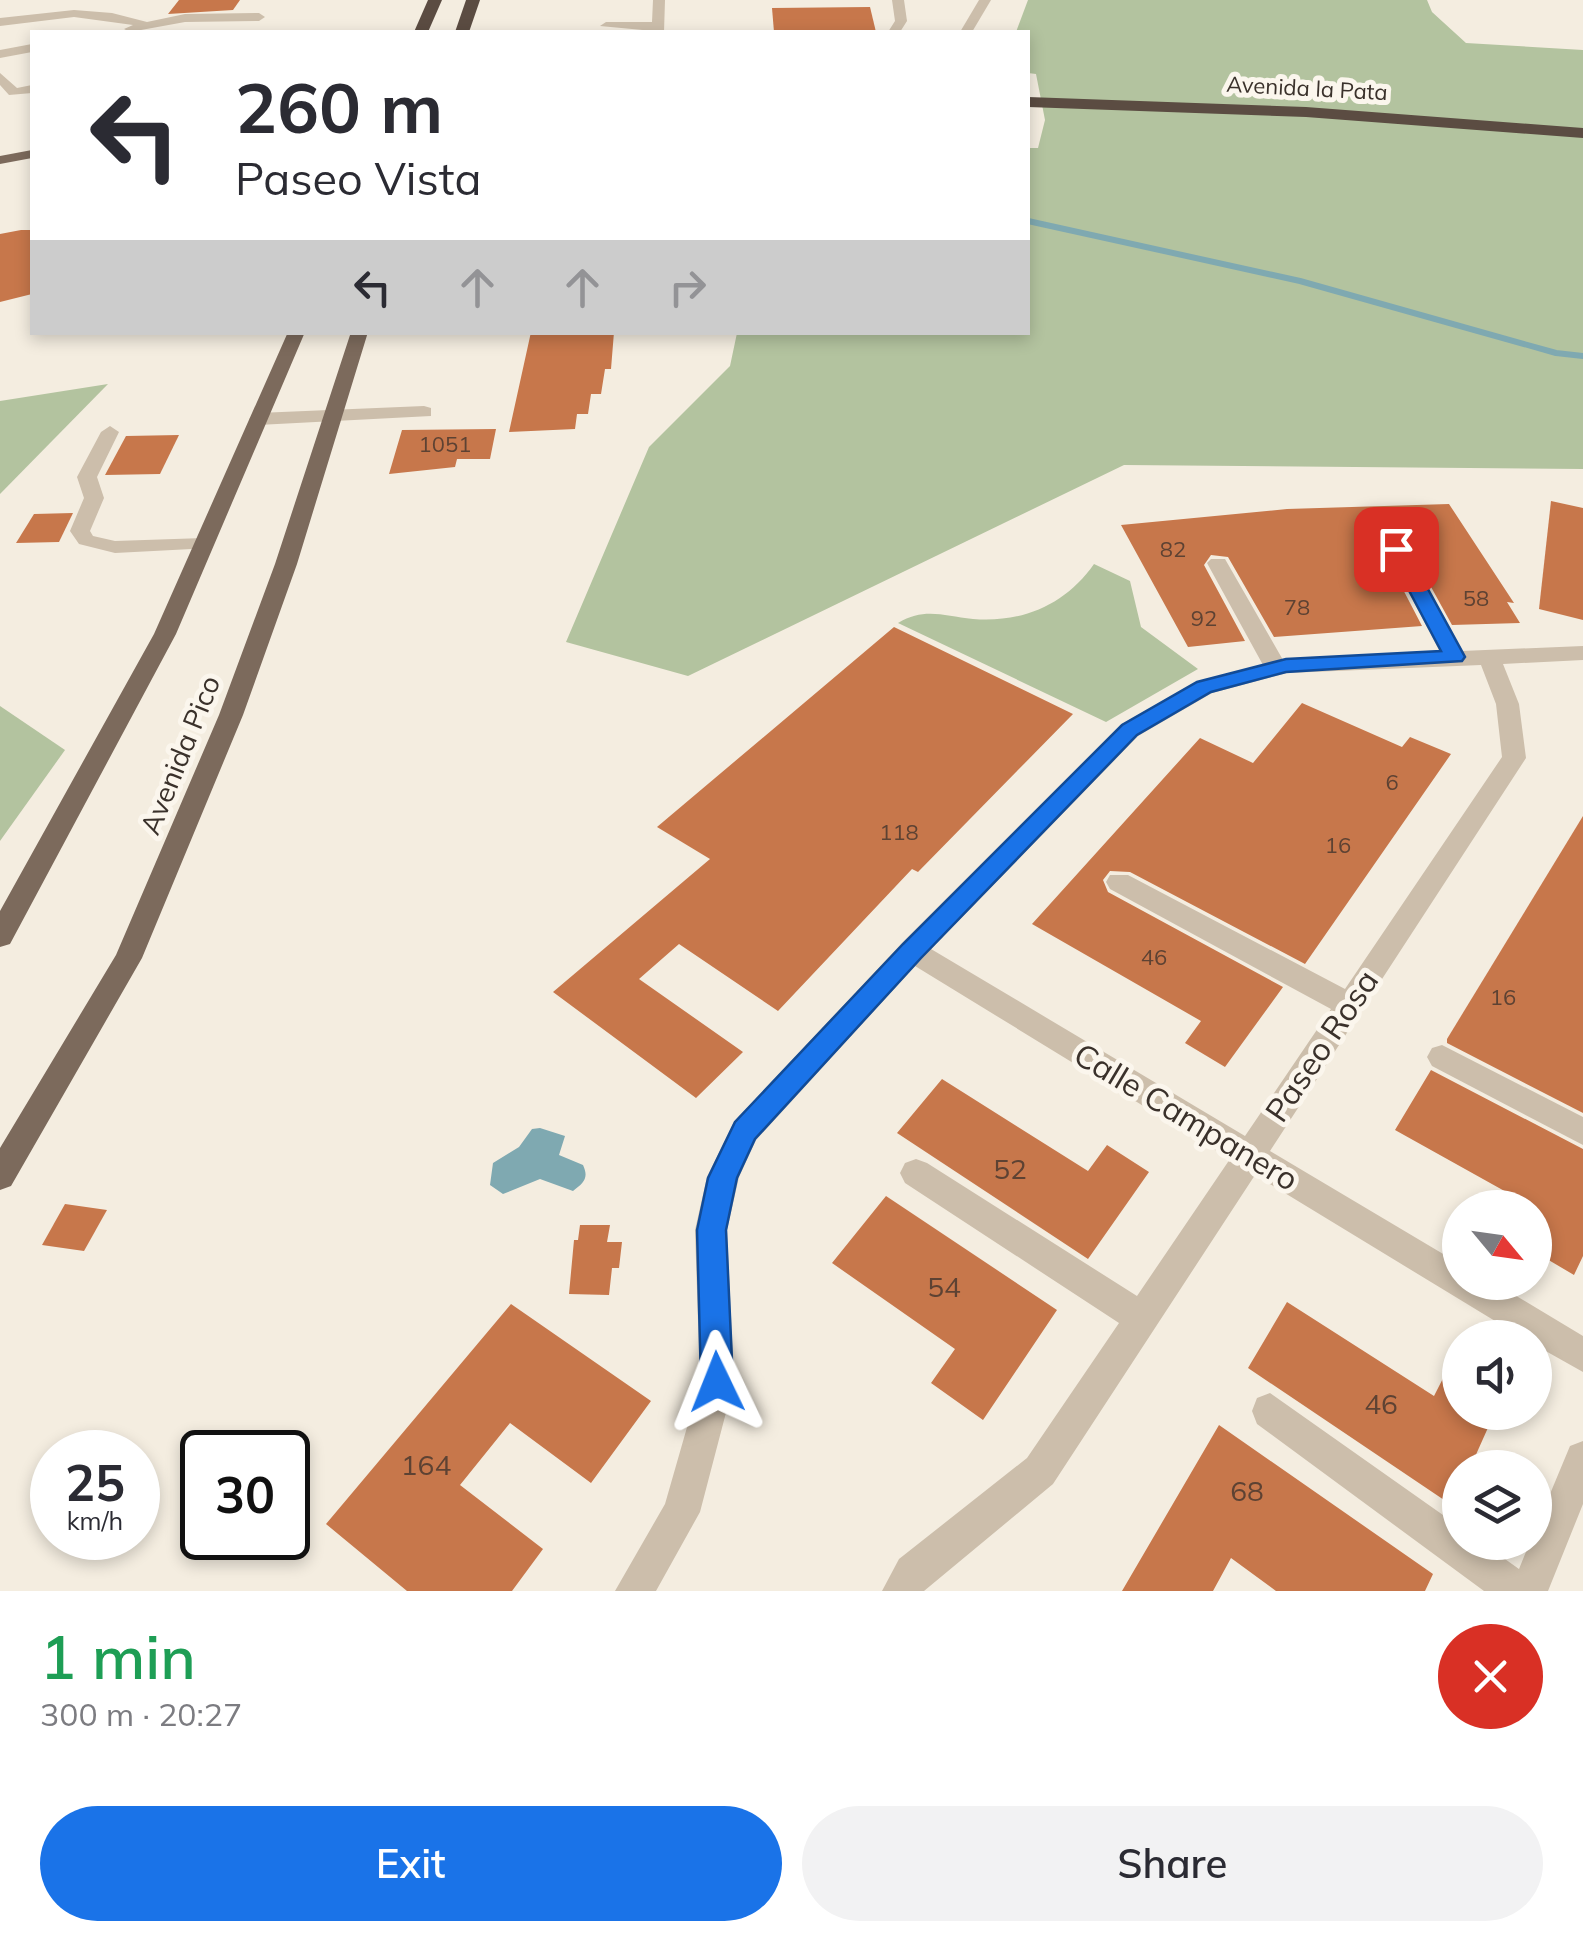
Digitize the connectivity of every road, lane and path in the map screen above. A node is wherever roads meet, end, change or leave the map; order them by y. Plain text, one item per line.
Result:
1 (435, 0) edge
2 (474, 0) edge
3 (659, 0) edge
4 (898, 0) edge
5 (985, 0) edge
6 (45, 3) dead end
7 (132, 10) junction
8 (0, 22) edge
9 (146, 26) junction
10 (606, 26) dead end
11 (658, 29) edge
12 (125, 30) edge
13 (249, 30) edge
14 (422, 30) edge
15 (463, 30) edge
16 (895, 30) edge
17 (967, 30) edge
18 (30, 48) edge
19 (0, 54) edge
20 (0, 77) edge
21 (1030, 87) edge
22 (6, 91) edge
23 (1030, 102) edge
24 (1583, 118) edge
25 (1583, 134) edge
26 (30, 139) edge
27 (0, 144) edge
28 (30, 154) edge
29 (0, 160) edge
30 (296, 335) edge
31 (359, 335) edge
32 (424, 412) dead end
33 (334, 416) junction
34 (258, 419) junction
35 (110, 432) dead end
36 (204, 544) junction
37 (1396, 549) dead end
38 (1218, 563) dead end
39 (1583, 653) edge
40 (1487, 655) junction
41 (1454, 657) junction
42 (1276, 668) junction
43 (1119, 882) dead end
44 (0, 936) edge
45 (912, 951) junction
46 (1349, 1005) junction
47 (1442, 1057) dead end
48 (1583, 1132) edge
49 (1249, 1156) junction
50 (916, 1173) dead end
51 (0, 1176) edge
52 (1442, 1271) edge
53 (1491, 1300) edge
54 (1142, 1318) junction
55 (1583, 1355) edge
56 (1270, 1411) dead end
57 (1583, 1459) edge
58 (634, 1591) edge
59 (902, 1591) edge
60 (1516, 1591) edge
61 (1529, 1591) edge

1 - 14 highway
2 - 15 highway
3 - 11 street
4 - 16 street
5 - 17 street
6 - 7 street
7 - 8 street
7 - 9 street
9 - 12 street
9 - 13 street
10 - 11 street
18 - 19 street
20 - 22 street
21 - 24 highway, Avenida la Pata
23 - 25 highway, Avenida la Pata
26 - 27 main road
28 - 29 main road
30 - 34 main road
31 - 33 main road, Avenida Pico
32 - 33 street
33 - 34 street
33 - 51 main road, Avenida Pico
34 - 36 main road
35 - 36 street
36 - 44 main road
37 - 41 street
38 - 42 street
39 - 40 street
40 - 41 street
40 - 46 street, Paseo Rosa
41 - 42 street
42 - 45 street
43 - 46 street
45 - 49 street, Calle Campanero
45 - 58 street
46 - 49 street, Paseo Rosa
47 - 48 street
49 - 52 street, Calle Campanero
49 - 54 street, Paseo Rosa
50 - 54 street
53 - 55 street, Calle Campanero
54 - 59 street, Paseo Rosa
56 - 60 street
57 - 61 street

